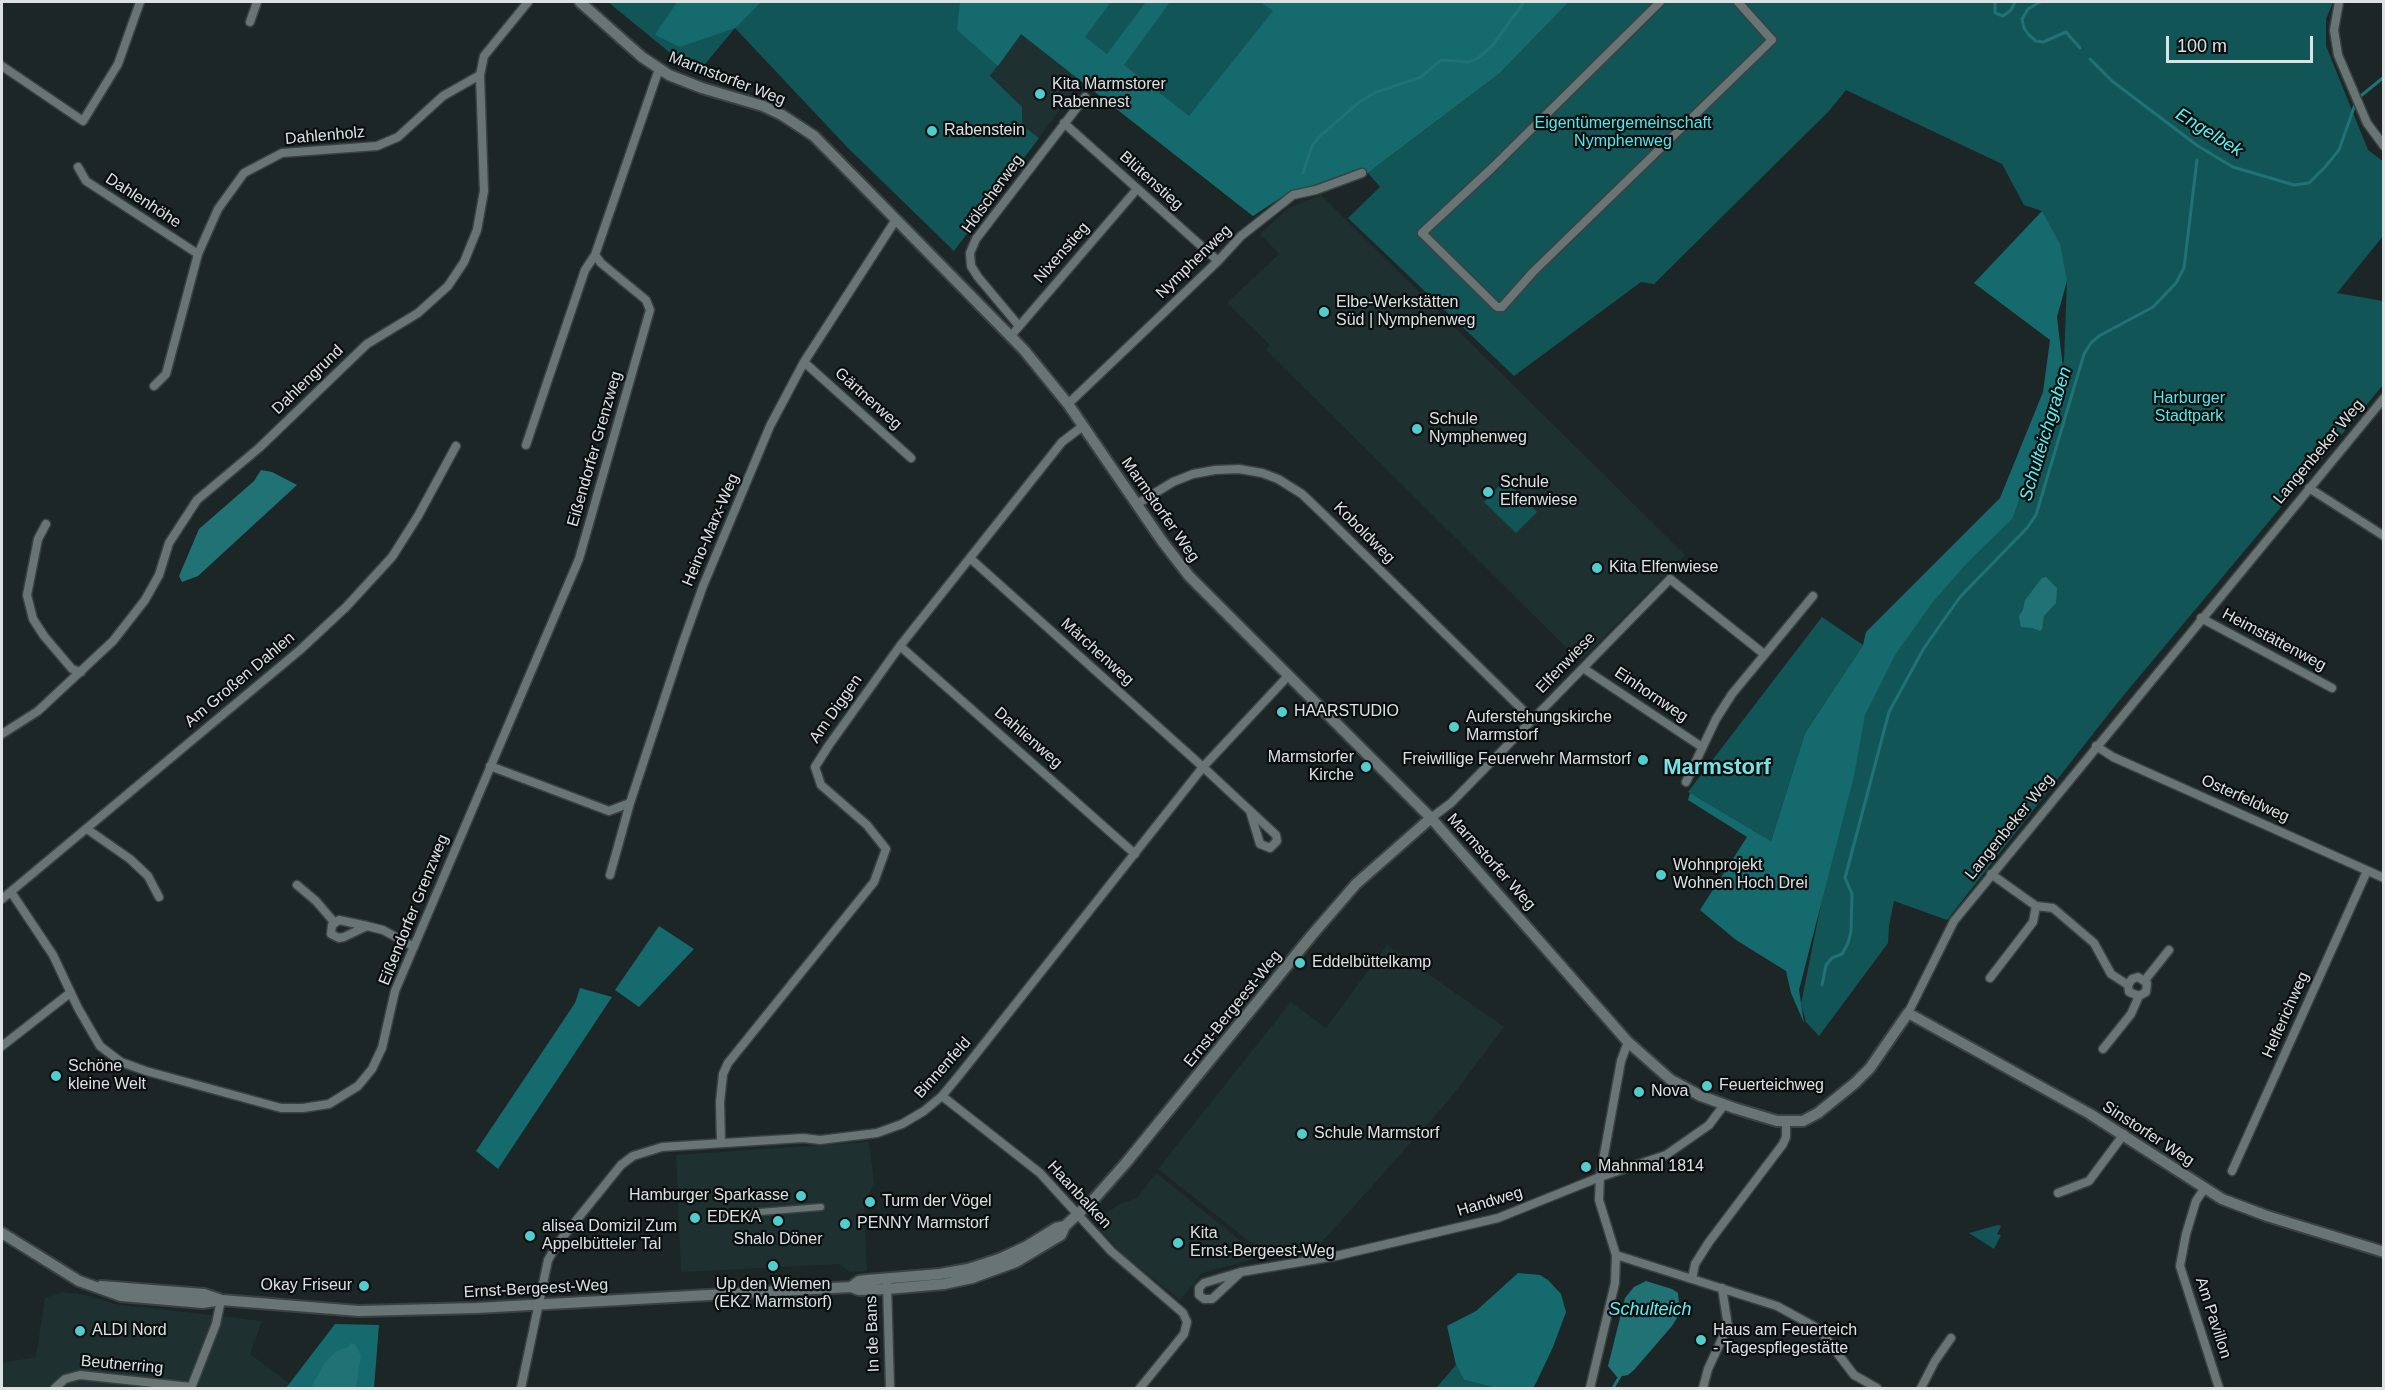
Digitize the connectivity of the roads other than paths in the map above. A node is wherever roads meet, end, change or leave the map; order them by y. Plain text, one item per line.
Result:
1 (140, 2) edge
2 (257, 2) edge
3 (528, 2) edge
4 (580, 2) edge
5 (1659, 2) edge
6 (1738, 2) edge
7 (2339, 2) edge
8 (250, 22) dead end
9 (2, 66) edge
10 (659, 69) junction
11 (480, 75) junction
12 (1085, 97) dead end
13 (1064, 123) junction
14 (2384, 146) edge
15 (78, 167) dead end
16 (1362, 173) dead end
17 (1137, 189) junction
18 (896, 221) junction
19 (198, 254) junction
20 (595, 255) junction
21 (1218, 261) junction
22 (1019, 326) junction
23 (1010, 337) junction
24 (804, 362) junction
25 (154, 386) dead end
26 (2384, 398) edge
27 (1068, 404) junction
28 (1083, 426) junction
29 (526, 445) dead end
30 (456, 446) dead end
31 (911, 458) dead end
32 (2308, 488) junction
33 (1137, 504) junction
34 (46, 524) dead end
35 (2384, 536) edge
36 (971, 559) junction
37 (1813, 596) dead end
38 (2201, 618) junction
39 (900, 646) junction
40 (1764, 654) junction
41 (1583, 668) junction
42 (81, 672) junction
43 (1289, 675) junction
44 (2332, 688) dead end
45 (1532, 719) junction
46 (2, 735) edge
47 (2096, 746) junction
48 (1702, 747) junction
49 (490, 766) junction
50 (1203, 768) junction
51 (1686, 782) dead end
52 (630, 803) junction
53 (1250, 811) dead end
54 (1431, 818) junction
55 (87, 829) junction
56 (1136, 854) junction
57 (2367, 871) junction
58 (1991, 874) junction
59 (610, 875) dead end
60 (2384, 879) edge
61 (297, 885) dead end
62 (11, 892) junction
63 (159, 897) dead end
64 (2, 899) edge
65 (2036, 906) junction
66 (334, 922) junction
67 (368, 926) junction
68 (414, 947) junction
69 (2169, 950) dead end
70 (1990, 978) dead end
71 (2145, 980) junction
72 (2128, 985) junction
73 (70, 993) junction
74 (2139, 996) junction
75 (1908, 1013) junction
76 (1628, 1042) junction
77 (2, 1046) edge
78 (2103, 1049) dead end
79 (942, 1096) junction
80 (1724, 1105) junction
81 (1786, 1122) junction
82 (2124, 1134) junction
83 (721, 1142) junction
84 (2232, 1171) dead end
85 (1600, 1177) junction
86 (2204, 1189) junction
87 (2058, 1193) dead end
88 (821, 1207) dead end
89 (711, 1216) dead end
90 (1078, 1216) junction
91 (2, 1233) edge
92 (2384, 1252) edge
93 (1616, 1255) junction
94 (1241, 1272) junction
95 (1692, 1279) junction
96 (886, 1284) junction
97 (1722, 1288) junction
98 (221, 1300) junction
99 (539, 1304) junction
100 (1951, 1338) dead end
101 (191, 1388) edge
102 (55, 1389) edge
103 (521, 1389) edge
104 (890, 1389) edge
105 (1140, 1389) edge
106 (1590, 1389) edge
107 (1703, 1389) edge
108 (1876, 1389) edge
109 (1921, 1389) edge
110 (2219, 1389) edge

1 - 9 street
2 - 8 street
3 - 11 street, Dahlengrund
4 - 10 street, Marmstorfer Weg
5 - 6 street
7 - 14 street
10 - 18 street, Marmstorfer Weg
10 - 20 street
11 - 19 street, Dahlenholz
11 - 42 street, Dahlengrund
12 - 13 street, Hölscherweg
13 - 17 street, Blütenstieg
13 - 22 street, Hölscherweg
15 - 19 street, Dahlenhöhe
16 - 21 street, Nymphenweg
17 - 21 street, Blütenstieg
17 - 22 street, Nixenstieg
18 - 23 street, Marmstorfer Weg
18 - 24 street, Heino-Marx-Weg
19 - 25 street, Dahlenholz
20 - 29 street
20 - 49 street, Eißendorfer Grenzweg
21 - 27 street, Nymphenweg
22 - 23 street, Nixenstieg
23 - 27 street, Marmstorfer Weg
24 - 31 street, Gärtnerweg
24 - 52 street, Heino-Marx-Weg
26 - 32 street, Langenbeker Weg
27 - 28 street, Marmstorfer Weg
28 - 33 street, Marmstorfer Weg
28 - 36 street, Am Diggen
30 - 55 street, Am Großen Dahlen
32 - 35 street
32 - 38 street, Langenbeker Weg
33 - 43 street, Marmstorfer Weg
33 - 45 street, Koboldweg
34 - 42 street
36 - 39 street, Am Diggen
36 - 50 street, Märchenweg
37 - 40 street
38 - 44 street, Heimstättenweg
38 - 47 street, Langenbeker Weg
39 - 56 street, Dahlienweg
39 - 83 street, Am Diggen
40 - 41 street, Elfenwiese
40 - 48 street
41 - 45 street, Elfenwiese
41 - 48 street, Einhornweg
42 - 46 street, Dahlengrund
43 - 50 street, Binnenfeld
43 - 54 street, Marmstorfer Weg
45 - 54 street, Elfenwiese
47 - 57 street, Osterfeldweg
47 - 58 street, Langenbeker Weg
48 - 51 street
49 - 52 street
49 - 68 street, Eißendorfer Grenzweg
50 - 53 street
50 - 56 street, Binnenfeld
52 - 59 street, Heino-Marx-Weg
54 - 76 street, Marmstorfer Weg
54 - 90 street, Ernst-Bergeest-Weg
55 - 62 street, Am Großen Dahlen
55 - 63 street
56 - 79 street, Binnenfeld
57 - 60 street, Osterfeldweg
57 - 84 street, Helferichweg
58 - 65 street
58 - 75 street, Langenbeker Weg
61 - 66 street
62 - 64 street, Am Großen Dahlen
62 - 73 street, Eißendorfer Grenzweg
65 - 70 street
65 - 72 street
66 - 67 street
66 - 67 street
67 - 68 street
68 - 73 street, Eißendorfer Grenzweg
69 - 71 street
71 - 72 street
71 - 74 street
72 - 74 street
73 - 77 street
74 - 78 street
75 - 81 street, Langenbeker Weg
75 - 82 street, Sinstorfer Weg
76 - 80 street, Marmstorfer Weg
76 - 85 street
79 - 83 street, Binnenfeld
79 - 90 street, Haanbalken
80 - 81 street, Marmstorfer Weg
80 - 85 street, Handweg
81 - 95 street
82 - 86 street, Sinstorfer Weg
82 - 87 street
83 - 99 street, Binnenfeld
85 - 93 street
85 - 94 street, Handweg
86 - 92 street, Sinstorfer Weg
86 - 110 street, Am Pavillon
88 - 89 street
90 - 96 street, Ernst-Bergeest-Weg
90 - 105 street, Haanbalken
91 - 98 street, Ernst-Bergeest-Weg
93 - 95 street
93 - 106 street
94 - 94 street, Handweg
95 - 97 street
96 - 99 street, Ernst-Bergeest-Weg
96 - 104 street, In de Bans
97 - 107 street
97 - 108 street
98 - 99 street, Ernst-Bergeest-Weg
98 - 101 street, Beutnerring
99 - 103 street, Binnenfeld
100 - 109 street
101 - 102 street, Beutnerring

